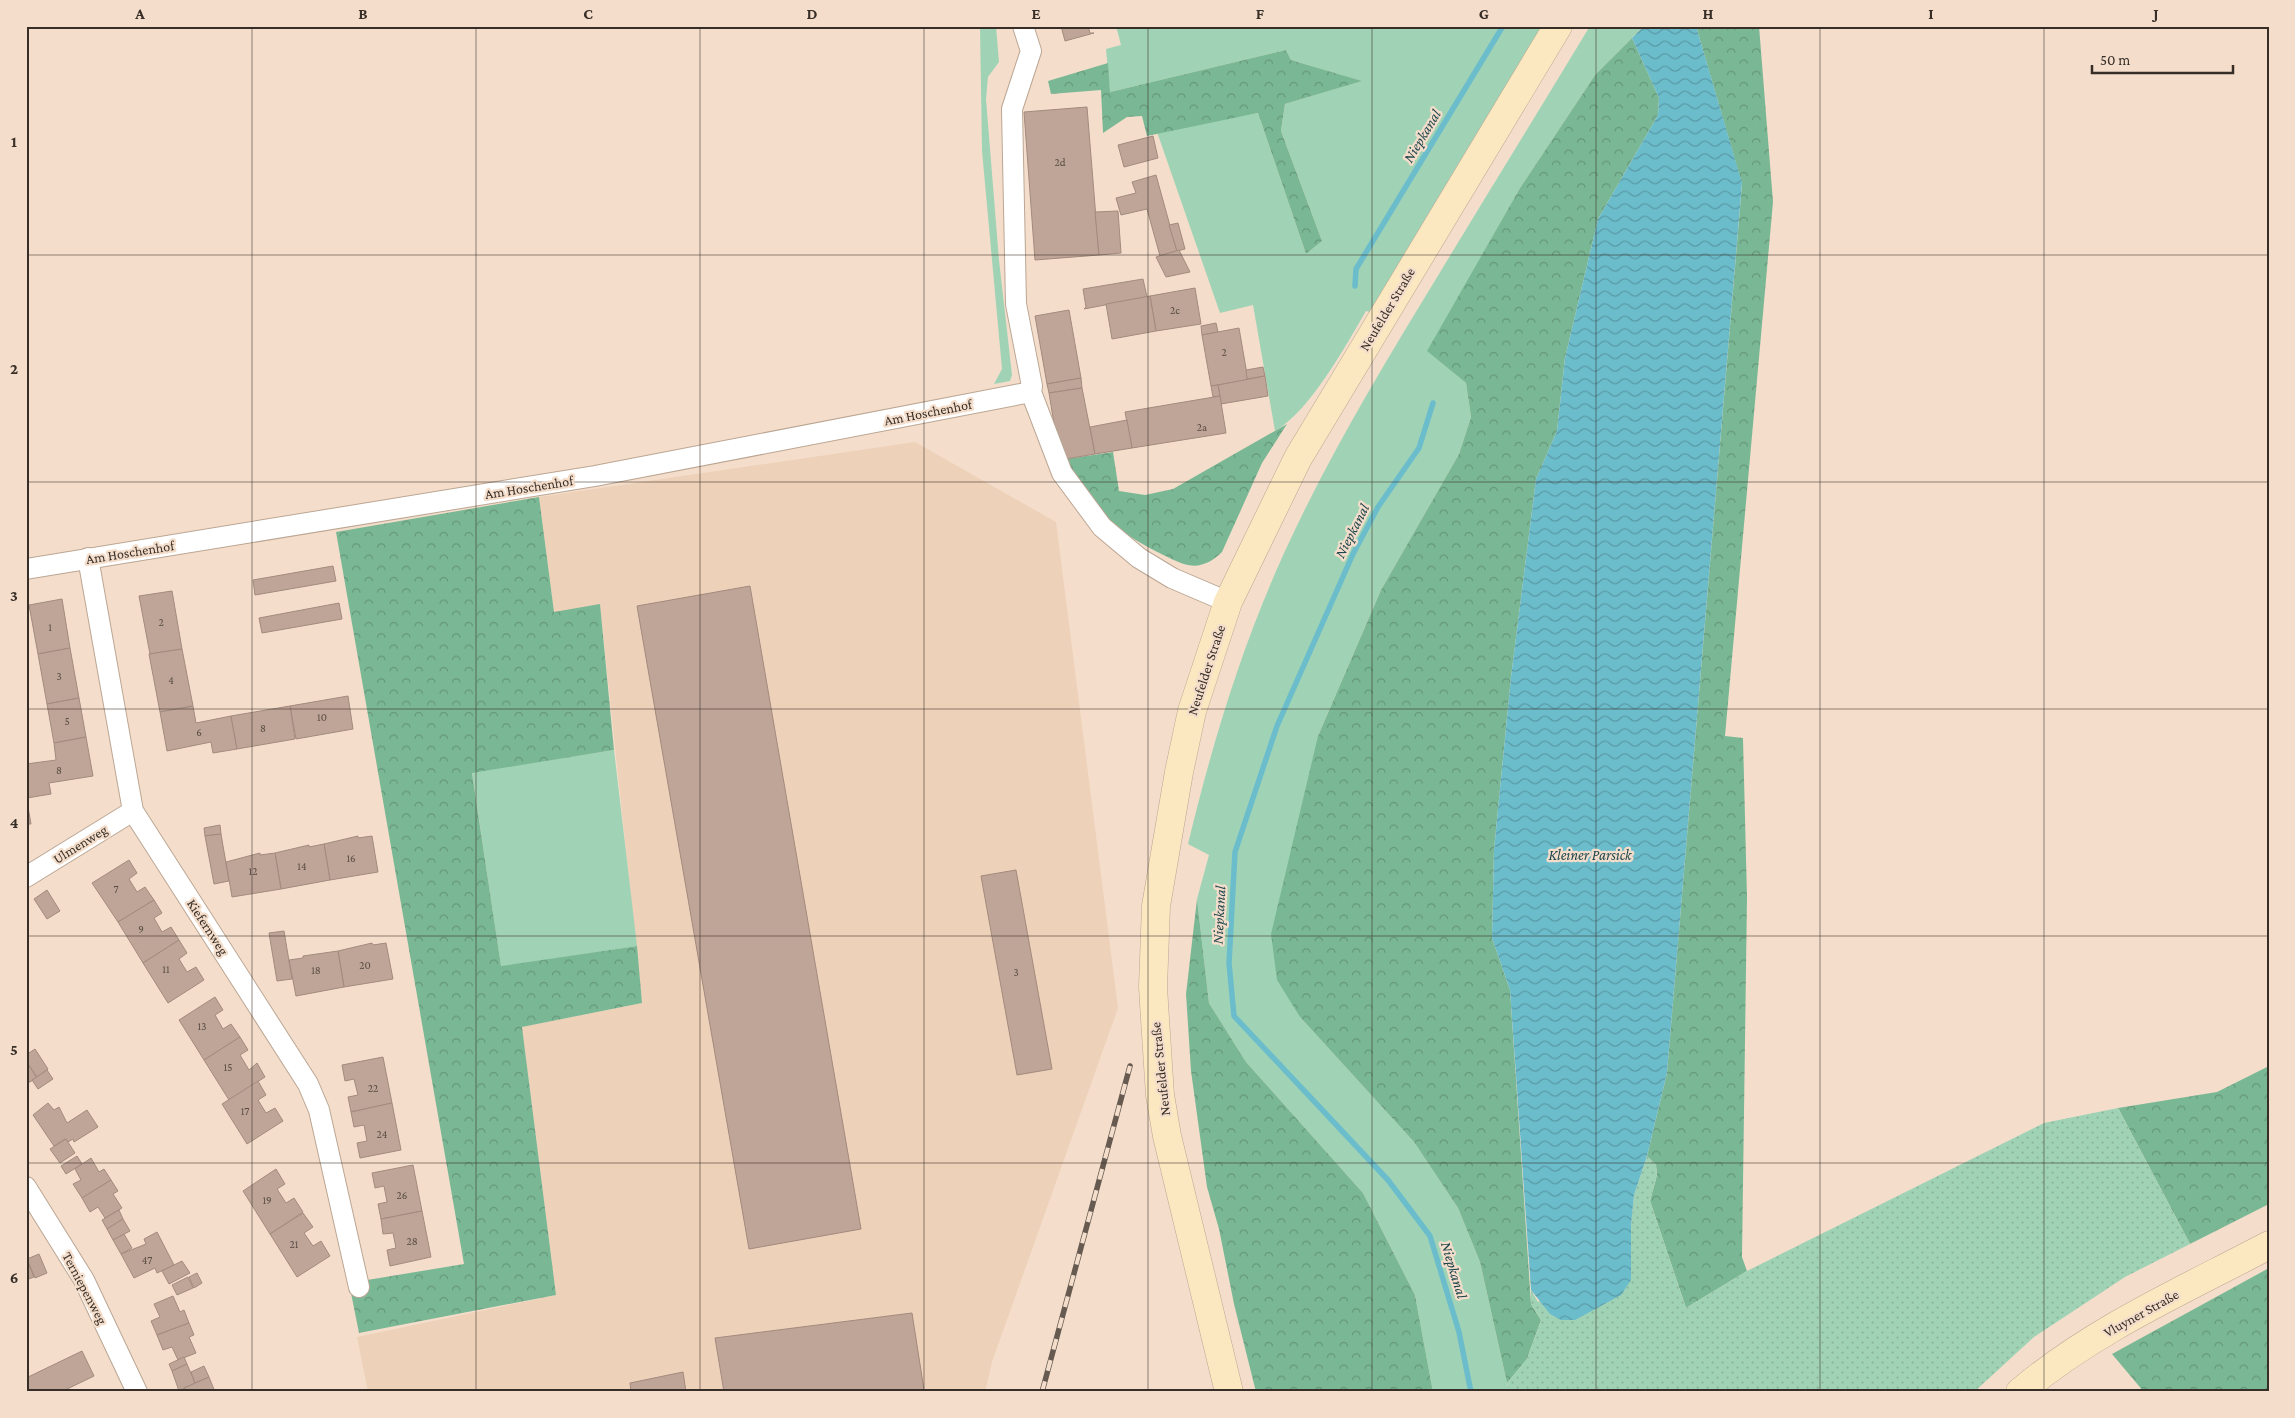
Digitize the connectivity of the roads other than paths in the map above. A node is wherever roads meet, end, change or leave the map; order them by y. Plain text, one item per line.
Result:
1 (1023, 26) edge
2 (1558, 26) edge
3 (1031, 392) junction
4 (88, 558) junction
5 (26, 569) edge
6 (1228, 602) junction
7 (133, 811) junction
8 (26, 877) edge
9 (26, 1187) edge
10 (2269, 1245) edge
11 (359, 1287) dead end
12 (137, 1392) edge
13 (1229, 1392) edge
14 (2020, 1392) edge

1 - 3 street
2 - 6 main road, Neufelder Straße
3 - 4 street, Am Hoschenhof
3 - 6 street
4 - 5 street, Am Hoschenhof
4 - 7 street, Kiefernweg
6 - 13 main road, Neufelder Straße
7 - 8 street, Ulmenweg
7 - 11 street, Kiefernweg
9 - 12 street, Terniepenweg
10 - 14 main road, Vluyner Straße

